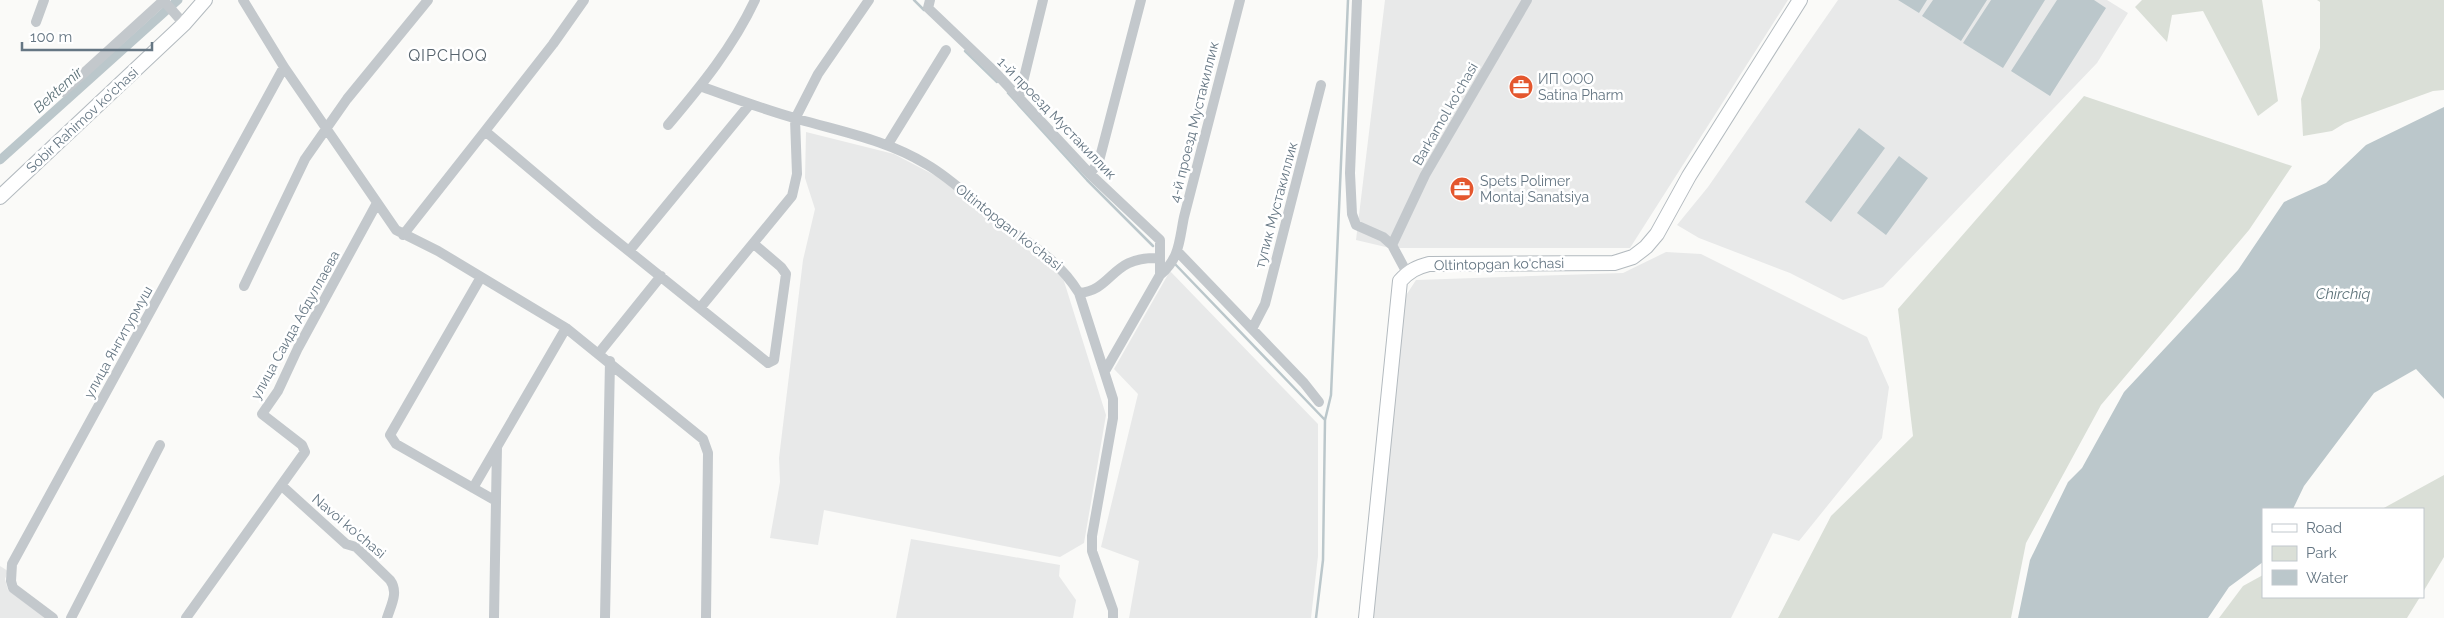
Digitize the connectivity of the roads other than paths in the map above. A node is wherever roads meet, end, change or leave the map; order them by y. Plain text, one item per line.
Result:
1 (44, 0) edge
2 (206, 0) edge
3 (243, 0) edge
4 (428, 0) edge
5 (584, 0) edge
6 (755, 0) edge
7 (869, 0) edge
8 (930, 0) edge
9 (1043, 0) edge
10 (1142, 0) edge
11 (1240, 0) edge
12 (1357, 0) edge
13 (1527, 0) edge
14 (1800, 0) edge
15 (165, 2) edge
16 (180, 19) junction
17 (36, 22) dead end
18 (946, 50) dead end
19 (284, 67) junction
20 (700, 86) junction
21 (1321, 86) dead end
22 (63, 92) dead end
23 (1018, 98) junction
24 (750, 104) junction
25 (795, 119) junction
26 (668, 125) dead end
27 (327, 127) junction
28 (485, 131) junction
29 (888, 144) junction
30 (1090, 174) junction
31 (0, 197) edge
32 (377, 203) junction
33 (403, 235) junction
34 (1160, 240) junction
35 (754, 244) junction
36 (1392, 245) junction
37 (1178, 247) junction
38 (629, 251) junction
39 (1159, 258) junction
40 (1407, 273) junction
41 (1160, 275) junction
42 (661, 276) junction
43 (482, 277) junction
44 (244, 286) dead end
45 (1079, 293) junction
46 (700, 308) junction
47 (566, 328) junction
48 (1252, 329) junction
49 (599, 353) junction
50 (610, 361) junction
51 (1105, 370) junction
52 (1319, 402) dead end
53 (160, 445) dead end
54 (497, 446) junction
55 (282, 486) junction
56 (473, 488) junction
57 (496, 501) junction
58 (53, 618) edge
59 (71, 618) edge
60 (186, 618) edge
61 (387, 618) edge
62 (494, 618) edge
63 (605, 618) edge
64 (706, 618) edge
65 (1113, 618) edge
66 (1366, 618) edge

1 - 17 street
2 - 16 street, Sobir Rahimov ko'chasi
3 - 19 street
4 - 27 street
5 - 28 street
6 - 20 street
7 - 25 street
8 - 23 street, 1-й проезд Мустакиллик
9 - 23 street
10 - 30 street
11 - 37 street, 4-й проезд Мустакиллик
12 - 36 street
13 - 36 street, Barkamol ko'chasi
14 - 40 street, Oltintopgan ko'chasi
15 - 16 street
15 - 22 street
16 - 31 street, Sobir Rahimov ko'chasi
18 - 29 street
19 - 27 street
19 - 58 street, улица Янгитурмуш
20 - 24 street, Oltintopgan ko'chasi
20 - 26 street
21 - 48 street, тупик Мустакиллик
23 - 30 street, 1-й проезд Мустакиллик
24 - 25 street, Oltintopgan ko'chasi
24 - 38 street
25 - 29 street, Oltintopgan ko'chasi
25 - 35 street
27 - 32 street
27 - 44 street
28 - 33 street
28 - 38 street
29 - 45 street, Oltintopgan ko'chasi
30 - 34 street, 1-й проезд Мустакиллик
32 - 33 street
32 - 55 street, улица Саида Абдуллаева
33 - 43 street
34 - 37 street
34 - 39 street
35 - 46 street
35 - 46 street
36 - 40 street
37 - 41 street
37 - 48 street
38 - 42 street
39 - 41 street
39 - 45 street
40 - 66 street
41 - 51 street
42 - 46 street
42 - 49 street
43 - 47 street
43 - 56 street
45 - 51 street, Oltintopgan ko'chasi
47 - 49 street
47 - 54 street
48 - 52 street
49 - 50 street
50 - 63 street
50 - 64 street
51 - 65 street, Oltintopgan ko'chasi
53 - 59 street
54 - 56 street
54 - 57 street
55 - 60 street, улица Саида Абдуллаева
55 - 61 street, Navoi ko'chasi
56 - 57 street
57 - 62 street

